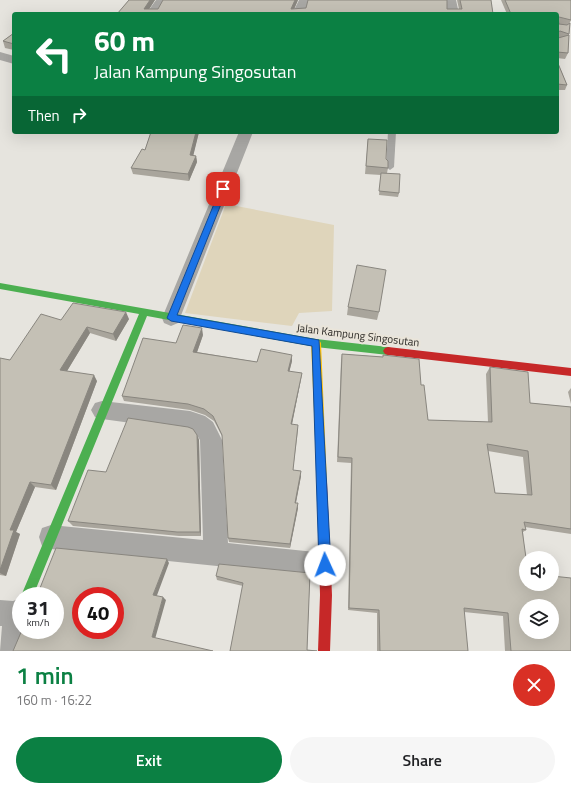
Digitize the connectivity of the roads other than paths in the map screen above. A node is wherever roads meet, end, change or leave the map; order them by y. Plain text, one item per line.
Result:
1 (161, 0) edge
2 (304, 0) edge
3 (451, 0) edge
4 (154, 12) edge
5 (299, 12) edge
6 (453, 12) edge
7 (0, 56) edge
8 (12, 59) edge
9 (245, 134) edge
10 (392, 134) edge
11 (390, 167) edge
12 (0, 286) edge
13 (144, 312) junction
14 (171, 318) junction
15 (316, 343) junction
16 (571, 372) edge
17 (102, 410) junction
18 (51, 537) junction
19 (216, 554) junction
20 (325, 565) junction
21 (27, 587) edge
22 (12, 626) edge
23 (5, 651) edge
24 (324, 651) edge

1 - 4 street
2 - 5 street
3 - 6 street
7 - 8 street
9 - 14 street
10 - 11 lane
12 - 13 street, Jalan Kampung Singosutan
13 - 14 street, Jalan Kampung Singosutan
13 - 17 street
14 - 15 street, Jalan Kampung Singosutan
15 - 16 street, Jalan Kampung Singosutan
15 - 20 street
17 - 18 street
17 - 19 street
18 - 19 street
18 - 21 street
19 - 20 street
20 - 24 street
22 - 23 street

